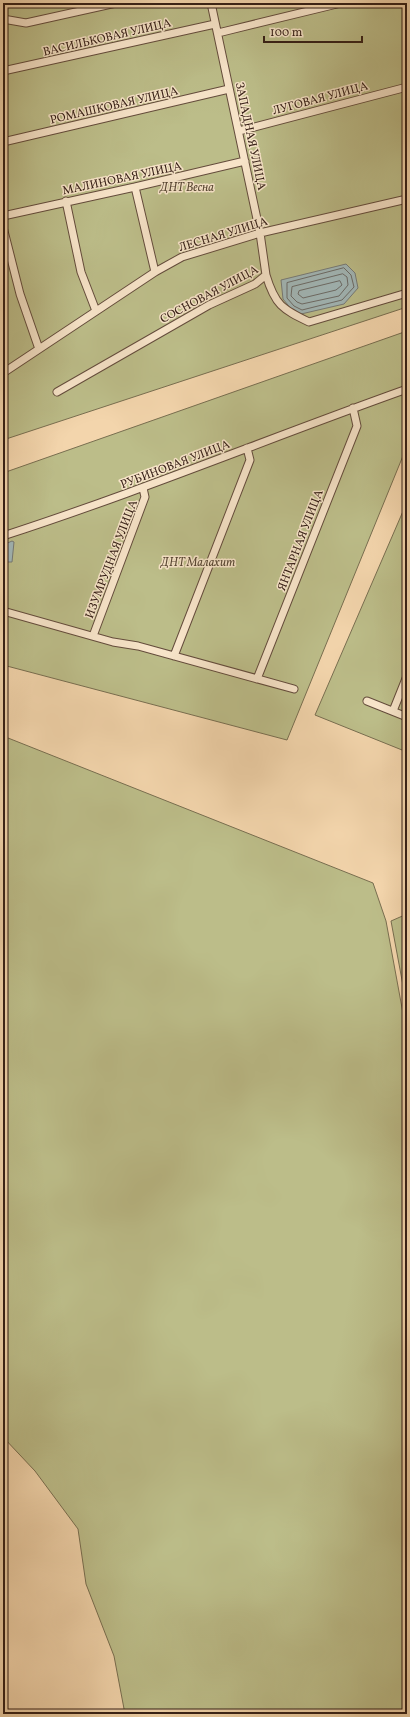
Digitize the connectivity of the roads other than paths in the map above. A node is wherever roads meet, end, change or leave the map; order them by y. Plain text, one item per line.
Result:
1 (116, 3) edge
2 (211, 3) edge
3 (341, 3) edge
4 (3, 19) edge
5 (215, 24) junction
6 (218, 33) junction
7 (3, 71) edge
8 (407, 87) edge
9 (229, 89) junction
10 (239, 131) junction
11 (3, 142) edge
12 (245, 161) junction
13 (135, 187) junction
14 (407, 199) edge
15 (66, 201) junction
16 (3, 216) edge
17 (3, 227) edge
18 (260, 233) junction
19 (155, 272) junction
20 (266, 275) junction
21 (407, 293) edge
22 (96, 311) junction
23 (39, 350) junction
24 (3, 373) edge
25 (407, 389) edge
26 (57, 392) dead end
27 (353, 408) junction
28 (247, 448) junction
29 (143, 488) junction
30 (3, 536) edge
31 (3, 612) edge
32 (93, 636) junction
33 (174, 656) junction
34 (407, 676) edge
35 (257, 679) junction
36 (294, 689) dead end
37 (367, 701) dead end
38 (393, 711) junction
39 (407, 717) edge

1 - 4 street
2 - 5 street, ЗАПАДНАЯ УЛИЦА
3 - 6 street
5 - 6 street, ЗАПАДНАЯ УЛИЦА
5 - 7 street, ВАСИЛЬКОВАЯ УЛИЦА
6 - 9 street, ЗАПАДНАЯ УЛИЦА
8 - 10 street, ЛУГОВАЯ УЛИЦА
9 - 10 street, ЗАПАДНАЯ УЛИЦА
9 - 11 street, РОМАШКОВАЯ УЛИЦА
10 - 12 street, ЗАПАДНАЯ УЛИЦА
12 - 13 street, МАЛИНОВАЯ УЛИЦА
12 - 18 street, ЗАПАДНАЯ УЛИЦА
13 - 15 street, МАЛИНОВАЯ УЛИЦА
13 - 19 street
14 - 18 street, ЛЕСНАЯ УЛИЦА
15 - 16 street, МАЛИНОВАЯ УЛИЦА
15 - 22 street
17 - 23 street
18 - 19 street, ЛЕСНАЯ УЛИЦА
18 - 20 street, ЗАПАДНАЯ УЛИЦА
19 - 22 street, ЛЕСНАЯ УЛИЦА
20 - 21 street, СОСНОВАЯ УЛИЦА
20 - 26 street, СОСНОВАЯ УЛИЦА
22 - 23 street, ЛЕСНАЯ УЛИЦА
23 - 24 street, ЛЕСНАЯ УЛИЦА
25 - 27 street, РУБИНОВАЯ УЛИЦА
27 - 28 street, РУБИНОВАЯ УЛИЦА
27 - 35 street, ЯНТАРНАЯ УЛИЦА
28 - 29 street, РУБИНОВАЯ УЛИЦА
28 - 33 street
29 - 30 street, РУБИНОВАЯ УЛИЦА
29 - 32 street, ИЗУМРУДНАЯ УЛИЦА
31 - 32 street
32 - 33 street
33 - 35 street
34 - 38 street
35 - 36 street
37 - 38 street
38 - 39 street

